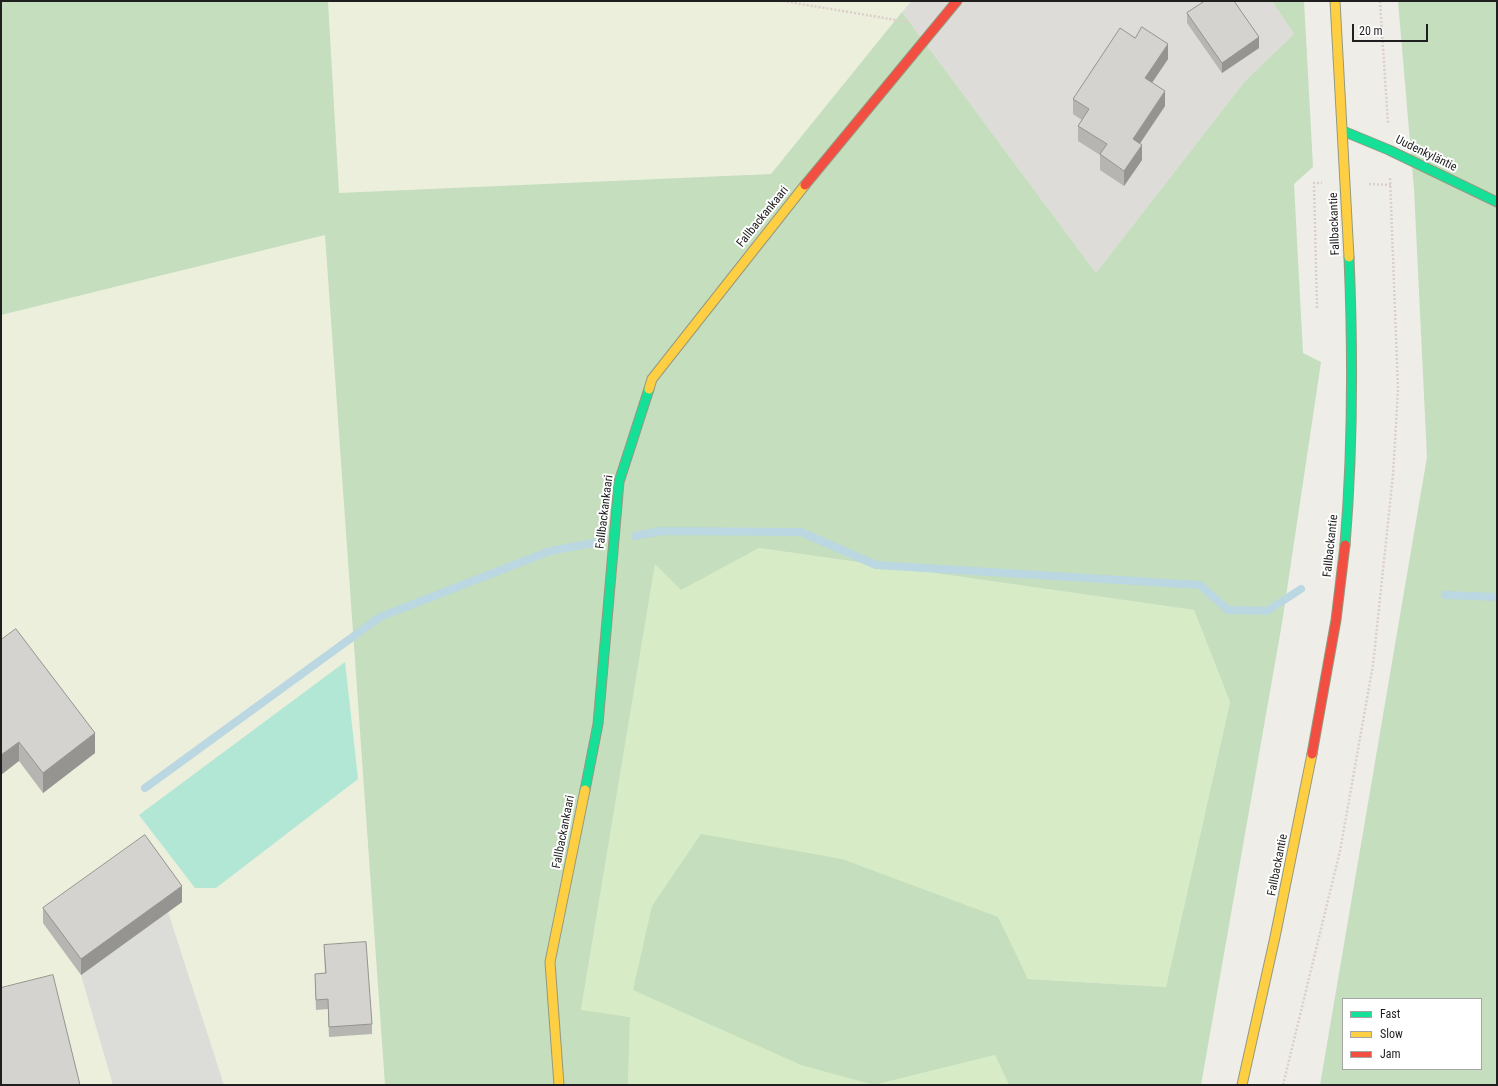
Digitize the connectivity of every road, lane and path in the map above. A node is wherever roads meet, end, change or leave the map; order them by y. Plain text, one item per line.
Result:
1 (783, 1) edge
2 (957, 1) edge
3 (1335, 1) edge
4 (936, 27) junction
5 (1343, 131) junction
6 (1497, 202) edge
7 (559, 1085) edge
8 (1242, 1085) edge

1 - 4 path
2 - 4 street, Fallbackankaari
3 - 5 street, Fallbackantie
4 - 7 street, Fallbackankaari
5 - 6 street, Uudenkyläntie
5 - 8 street, Fallbackantie

